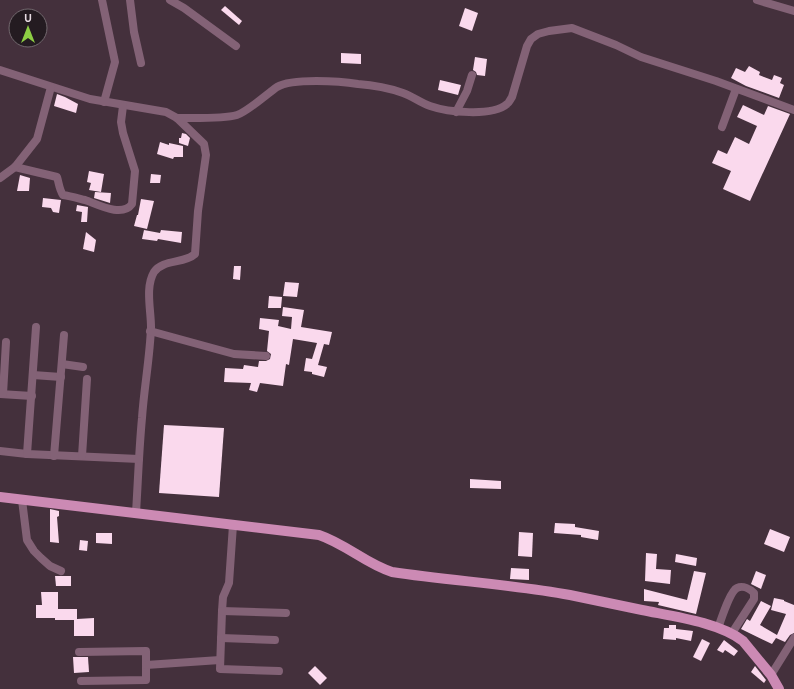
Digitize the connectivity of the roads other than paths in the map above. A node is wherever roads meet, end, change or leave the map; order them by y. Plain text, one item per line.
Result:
1 (102, 0) edge
2 (130, 0) edge
3 (170, 0) edge
4 (757, 0) edge
5 (794, 11) edge
6 (236, 46) dead end
7 (141, 62) dead end
8 (0, 70) edge
9 (472, 75) dead end
10 (51, 87) junction
11 (736, 88) junction
12 (104, 102) junction
13 (123, 106) junction
14 (794, 110) edge
15 (456, 112) junction
16 (177, 118) junction
17 (722, 127) dead end
18 (15, 167) junction
19 (0, 178) edge
20 (36, 327) dead end
21 (150, 331) junction
22 (64, 335) dead end
23 (6, 342) dead end
24 (266, 356) dead end
25 (62, 364) junction
26 (83, 367) dead end
27 (33, 375) junction
28 (61, 377) junction
29 (87, 379) dead end
30 (2, 394) edge
31 (32, 396) junction
32 (0, 451) edge
33 (27, 454) junction
34 (54, 456) junction
35 (82, 456) junction
36 (139, 459) junction
37 (0, 497) edge
38 (22, 500) junction
39 (136, 513) junction
40 (233, 525) junction
41 (61, 571) dead end
42 (222, 611) junction
43 (286, 613) dead end
44 (718, 628) junction
45 (732, 633) junction
46 (221, 638) junction
47 (794, 638) edge
48 (275, 640) dead end
49 (79, 652) dead end
50 (220, 660) junction
51 (146, 665) junction
52 (279, 671) dead end
53 (771, 675) junction
54 (81, 681) dead end
55 (779, 689) edge

1 - 12 street
2 - 7 street
3 - 6 street
4 - 5 street
8 - 10 street
9 - 15 street
10 - 12 street
10 - 18 street
11 - 14 street
11 - 15 street
11 - 17 street
12 - 13 street
13 - 16 street
13 - 18 street
15 - 16 street
16 - 21 street
18 - 19 street
20 - 27 street
21 - 24 street
21 - 36 street
22 - 25 street
23 - 30 street
25 - 26 street
25 - 28 street
27 - 28 street
27 - 31 street
28 - 34 street
29 - 35 street
30 - 31 street
31 - 33 street
32 - 33 street
33 - 34 street
34 - 35 street
35 - 36 street
36 - 39 street
37 - 38 main road
38 - 39 main road
38 - 41 street
39 - 40 main road
40 - 42 street
40 - 44 main road
42 - 43 street
42 - 46 street
44 - 45 main road
44 - 45 street
45 - 53 main road
46 - 48 street
46 - 50 street
47 - 53 street
49 - 51 street
50 - 51 street
50 - 52 street
51 - 54 street
53 - 55 main road

